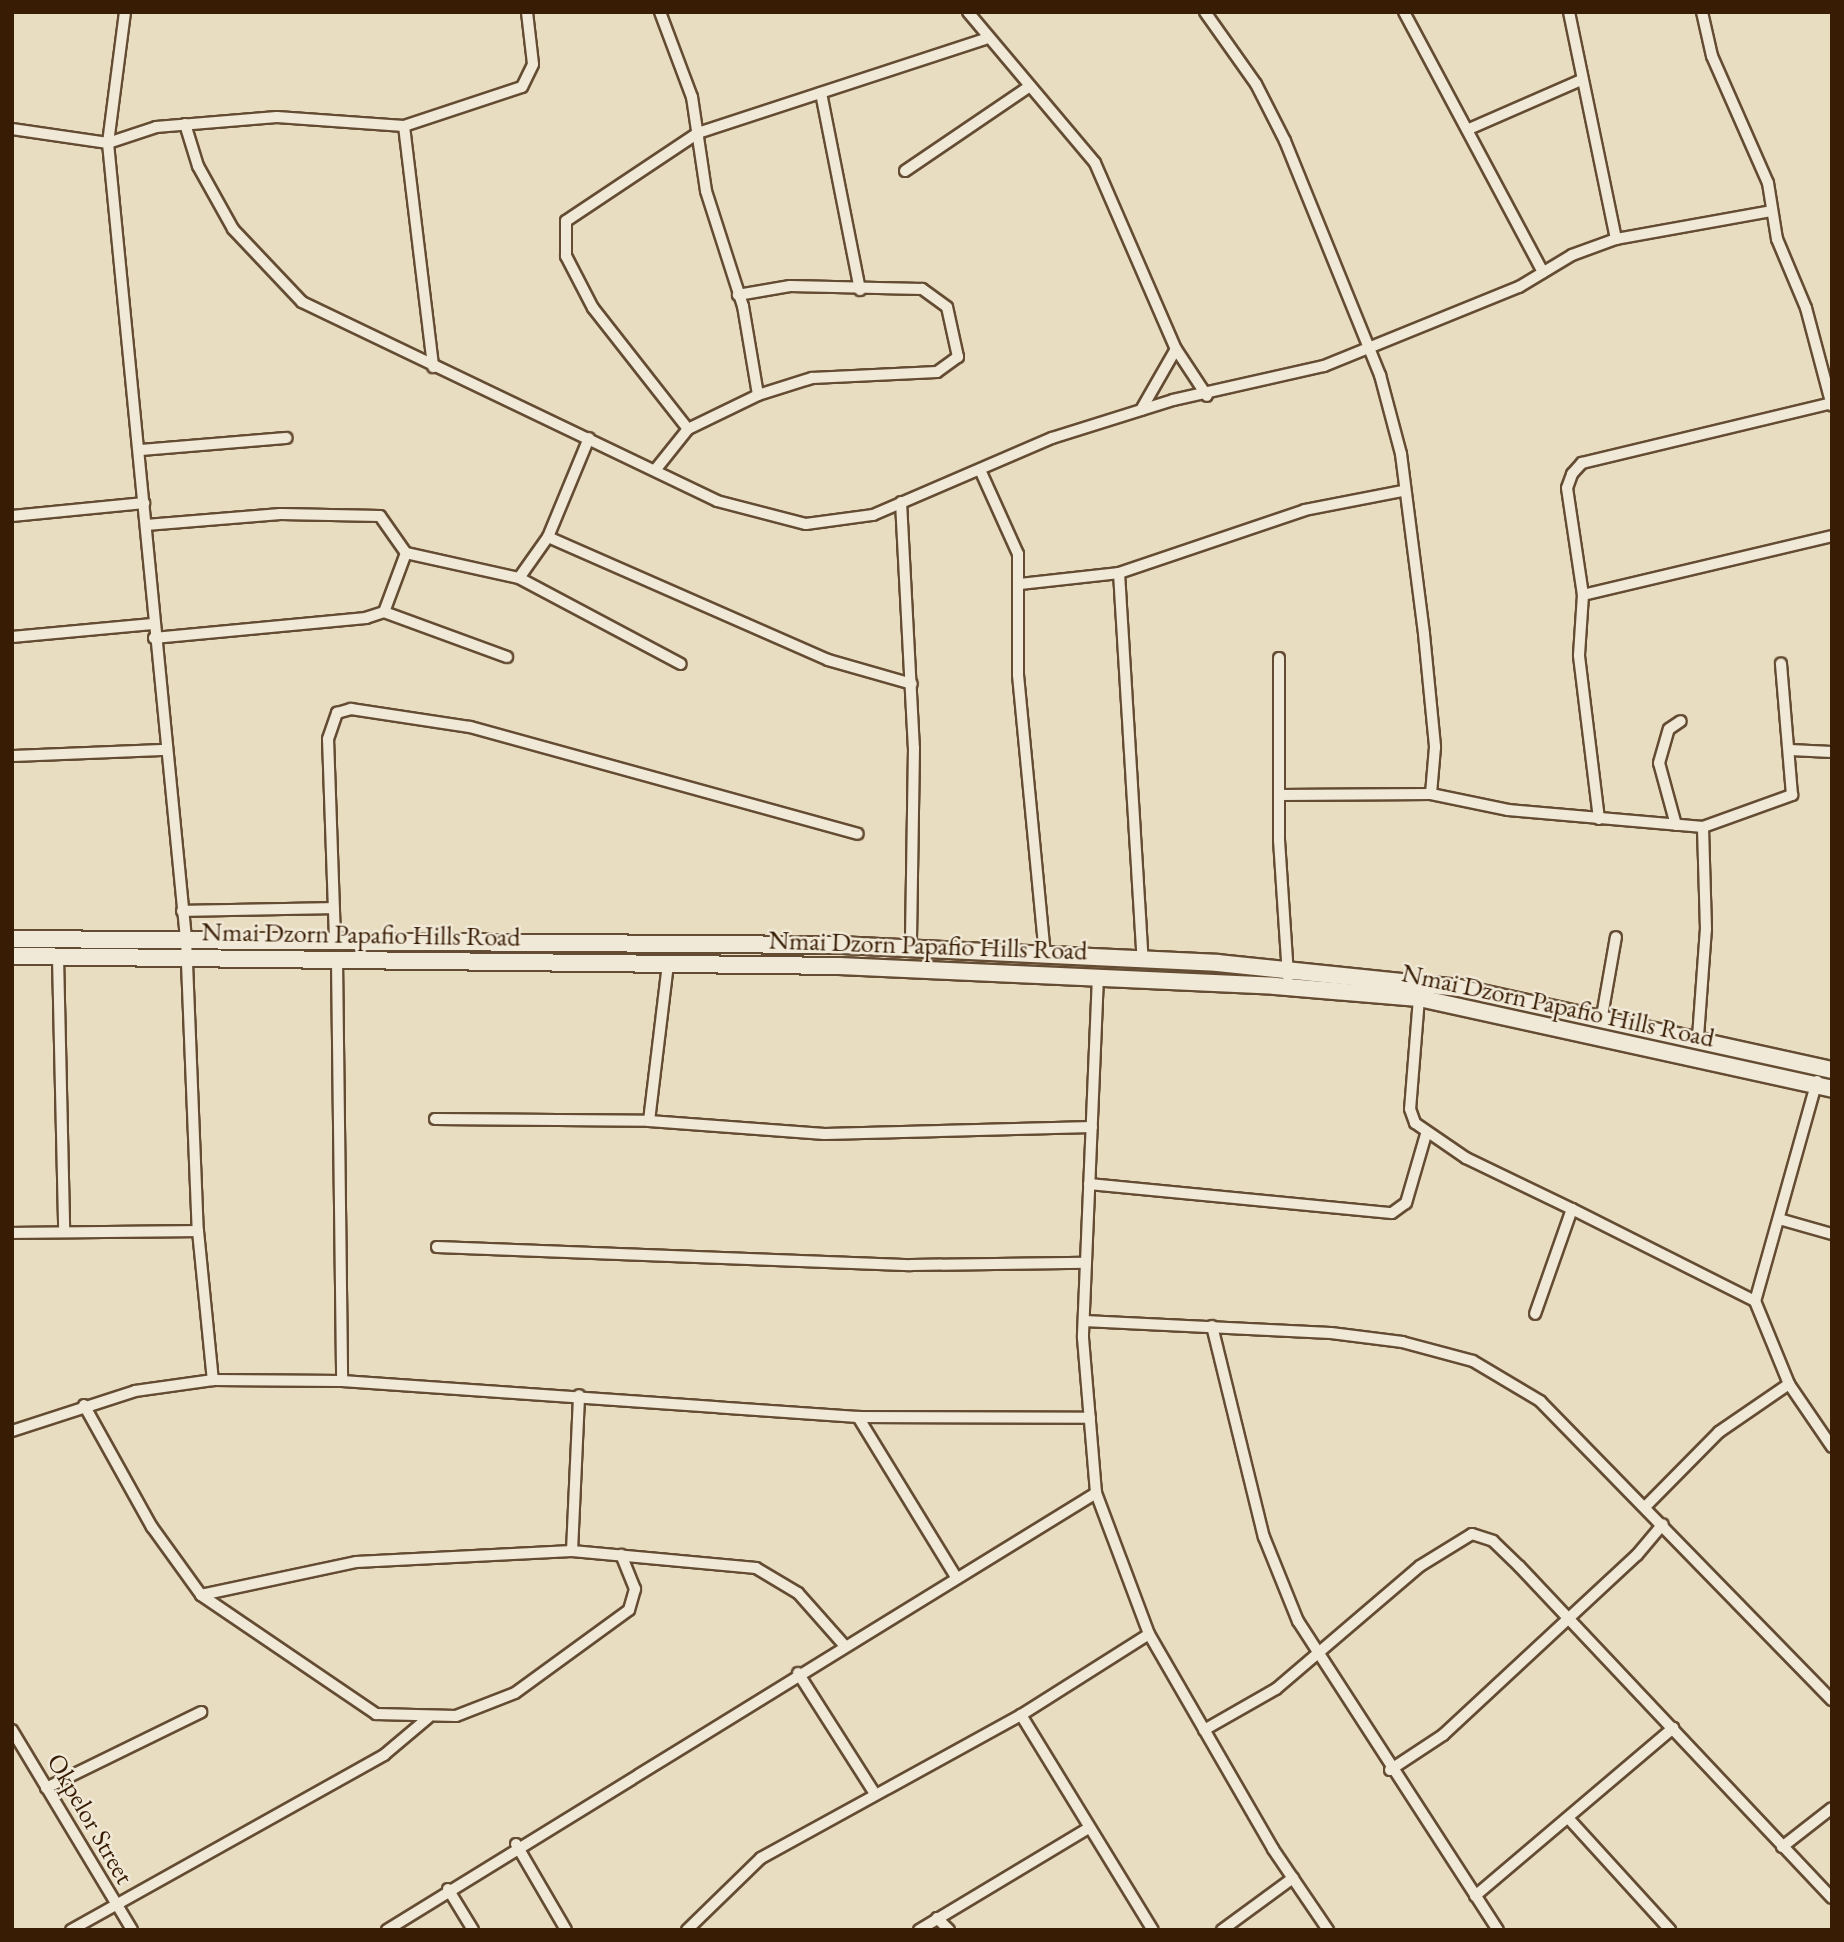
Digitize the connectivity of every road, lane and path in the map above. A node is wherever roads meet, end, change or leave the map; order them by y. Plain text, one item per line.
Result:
1 (125, 12) edge
2 (527, 12) edge
3 (660, 12) edge
4 (968, 12) edge
5 (1205, 12) edge
6 (1404, 12) edge
7 (1569, 12) edge
8 (1702, 12) edge
9 (985, 39) junction
10 (1579, 81) junction
11 (1030, 86) junction
12 (821, 93) junction
13 (185, 124) junction
14 (404, 126) junction
15 (12, 129) edge
16 (1469, 130) junction
17 (698, 132) junction
18 (108, 143) junction
19 (905, 171) dead end
20 (1773, 211) junction
21 (1616, 239) junction
22 (1543, 272) junction
23 (860, 290) junction
24 (738, 295) junction
25 (1176, 349) junction
26 (1367, 349) junction
27 (433, 367) junction
28 (758, 395) junction
29 (1208, 397) junction
30 (1831, 404) edge
31 (1141, 411) junction
32 (688, 429) junction
33 (287, 438) dead end
34 (589, 438) junction
35 (140, 450) junction
36 (656, 469) junction
37 (981, 472) junction
38 (1403, 491) junction
39 (901, 502) junction
40 (144, 503) junction
41 (12, 516) edge
42 (146, 525) junction
43 (1832, 536) edge
44 (548, 537) junction
45 (405, 553) junction
46 (1119, 573) junction
47 (519, 578) junction
48 (1020, 584) junction
49 (1583, 595) junction
50 (384, 612) junction
51 (152, 624) junction
52 (12, 637) edge
53 (154, 638) junction
54 (507, 657) dead end
55 (1279, 658) dead end
56 (1781, 663) dead end
57 (681, 664) dead end
58 (912, 684) junction
59 (1681, 720) dead end
60 (163, 750) junction
61 (1790, 750) junction
62 (1832, 752) edge
63 (12, 755) edge
64 (1431, 794) junction
65 (1280, 795) junction
66 (1599, 819) junction
67 (1676, 825) junction
68 (1703, 827) junction
69 (858, 834) dead end
70 (333, 908) junction
71 (182, 911) junction
72 (1616, 937) dead end
73 (186, 938) junction
74 (12, 939) edge
75 (335, 939) junction
76 (911, 950) junction
77 (12, 956) edge
78 (1045, 956) junction
79 (58, 957) junction
80 (186, 958) junction
81 (337, 960) junction
82 (1143, 960) junction
83 (668, 964) junction
84 (1288, 969) junction
85 (1098, 976) junction
86 (1288, 987) junction
87 (1419, 998) junction
88 (1602, 1016) junction
89 (1698, 1037) junction
90 (1826, 1069) edge
91 (1824, 1087) edge
92 (435, 1119) dead end
93 (649, 1121) junction
94 (1092, 1127) junction
95 (1426, 1134) junction
96 (1089, 1184) junction
97 (1572, 1209) junction
98 (1779, 1219) junction
99 (64, 1229) junction
100 (198, 1231) junction
101 (12, 1233) edge
102 (1832, 1234) edge
103 (437, 1247) dead end
104 (1086, 1263) junction
105 (1755, 1301) junction
106 (1535, 1314) dead end
107 (1084, 1321) junction
108 (1212, 1326) junction
109 (213, 1380) junction
110 (342, 1381) junction
111 (1789, 1384) junction
112 (579, 1395) junction
113 (85, 1405) junction
114 (858, 1417) junction
115 (1090, 1418) junction
116 (12, 1431) edge
117 (1832, 1447) edge
118 (1096, 1493) junction
119 (1646, 1506) junction
120 (1663, 1524) junction
121 (572, 1551) junction
122 (621, 1555) junction
123 (957, 1577) junction
124 (201, 1595) junction
125 (1569, 1620) junction
126 (1149, 1634) junction
127 (844, 1645) junction
128 (1319, 1657) junction
129 (798, 1673) junction
130 (1832, 1700) edge
131 (201, 1712) dead end
132 (1021, 1715) junction
133 (428, 1718) junction
134 (1673, 1728) junction
135 (12, 1730) edge
136 (1204, 1730) junction
137 (1390, 1770) junction
138 (46, 1788) junction
139 (875, 1794) junction
140 (1832, 1808) edge
141 (1570, 1820) junction
142 (1089, 1828) junction
143 (516, 1844) junction
144 (1782, 1847) junction
145 (1293, 1878) junction
146 (448, 1889) junction
147 (1475, 1896) junction
148 (1832, 1898) edge
149 (115, 1907) junction
150 (937, 1918) junction
151 (71, 1930) edge
152 (132, 1930) edge
153 (387, 1930) edge
154 (473, 1930) edge
155 (566, 1930) edge
156 (687, 1930) edge
157 (919, 1930) edge
158 (949, 1930) edge
159 (1153, 1930) edge
160 (1222, 1930) edge
161 (1328, 1930) edge
162 (1498, 1930) edge
163 (1670, 1930) edge

1 - 18 street
2 - 14 street
3 - 17 street
4 - 9 street
5 - 26 street
6 - 16 street
7 - 10 street
8 - 20 street
9 - 11 street
9 - 12 street
10 - 16 street
10 - 21 street
11 - 19 street
11 - 25 street
12 - 17 street
12 - 23 street
13 - 14 street
13 - 18 street
13 - 27 street
14 - 27 street
15 - 18 street
16 - 22 street
17 - 24 street
17 - 32 street
18 - 35 street
20 - 21 street
20 - 30 street
21 - 22 street
22 - 26 street
23 - 24 street
23 - 28 street
24 - 28 street
25 - 29 street
25 - 31 street
26 - 29 street
26 - 38 street
27 - 34 street
28 - 32 street
29 - 31 street
30 - 49 street
31 - 37 street
32 - 36 street
33 - 35 street
34 - 36 street
34 - 44 street
35 - 40 street
36 - 39 street
37 - 39 street
37 - 48 street
38 - 46 street
38 - 64 street
39 - 58 street
40 - 41 street
40 - 42 street
42 - 45 street
42 - 51 street
43 - 49 street
44 - 47 street
44 - 58 street
45 - 47 street
45 - 50 street
46 - 48 street
46 - 82 street
47 - 57 street
48 - 78 street
49 - 66 street
50 - 53 street
50 - 54 street
51 - 52 street
51 - 53 street
53 - 60 street
55 - 65 street
56 - 61 street
58 - 76 street
59 - 67 street
60 - 63 street
60 - 71 street
61 - 62 street
61 - 68 street
64 - 65 street
64 - 66 street
65 - 84 street
66 - 67 street
67 - 68 street
68 - 89 street
69 - 70 street
70 - 71 street
70 - 75 street
71 - 73 street
72 - 88 street
73 - 74 street, Nmai Dzorn Papafio Hills Road
73 - 75 street, Nmai Dzorn Papafio Hills Road
73 - 80 street
75 - 76 street, Nmai Dzorn Papafio Hills Road
76 - 78 street, Nmai Dzorn Papafio Hills Road
77 - 79 street, Nmai Dzorn Papafio Hills Road
78 - 82 street, Nmai Dzorn Papafio Hills Road
79 - 80 street, Nmai Dzorn Papafio Hills Road
79 - 99 street
80 - 81 street, Nmai Dzorn Papafio Hills Road
80 - 100 street
81 - 83 street, Nmai Dzorn Papafio Hills Road
81 - 110 street
82 - 84 street, Nmai Dzorn Papafio Hills Road
83 - 85 street, Nmai Dzorn Papafio Hills Road
83 - 93 street
84 - 86 street
84 - 88 street, Nmai Dzorn Papafio Hills Road
85 - 86 street, Nmai Dzorn Papafio Hills Road
85 - 94 street
86 - 87 street, Nmai Dzorn Papafio Hills Road
87 - 91 street, Nmai Dzorn Papafio Hills Road
87 - 95 street
88 - 89 street, Nmai Dzorn Papafio Hills Road
89 - 90 street, Nmai Dzorn Papafio Hills Road
90 - 91 street
91 - 98 street
92 - 93 street
93 - 94 street
94 - 96 street
95 - 96 street
95 - 97 street
96 - 104 street
97 - 105 street
97 - 106 street
98 - 102 street
98 - 105 street
99 - 100 street
99 - 101 street
100 - 109 street
103 - 104 street
104 - 107 street
105 - 111 street
107 - 108 street
107 - 115 street
108 - 119 street
108 - 128 street
109 - 110 street
109 - 113 street
110 - 112 street
111 - 117 street
111 - 119 street
112 - 114 street
112 - 121 street
113 - 116 street
113 - 124 street
114 - 115 street
114 - 123 street
115 - 118 street
118 - 123 street
118 - 126 street
119 - 120 street
120 - 125 street
120 - 130 street
121 - 122 street
121 - 124 street
122 - 127 street
122 - 133 street
123 - 127 street
124 - 133 street
125 - 128 street
125 - 134 street
125 - 137 street
126 - 132 street
126 - 136 street
127 - 129 street
128 - 136 street
128 - 137 street
129 - 139 street
129 - 143 street
131 - 138 street
132 - 139 street
132 - 142 street
133 - 149 street
134 - 141 street
134 - 144 street
135 - 138 street, Okpelor Street
136 - 145 street
137 - 147 street
138 - 149 street, Okpelor Street
139 - 156 street
140 - 144 street
141 - 147 street
141 - 163 street
142 - 150 street
142 - 159 street
143 - 146 street
143 - 155 street
144 - 148 street
145 - 160 street
145 - 161 street
146 - 153 street
146 - 154 street
147 - 162 street
149 - 151 street
149 - 152 street, Okpelor Street
150 - 157 street
150 - 158 street

